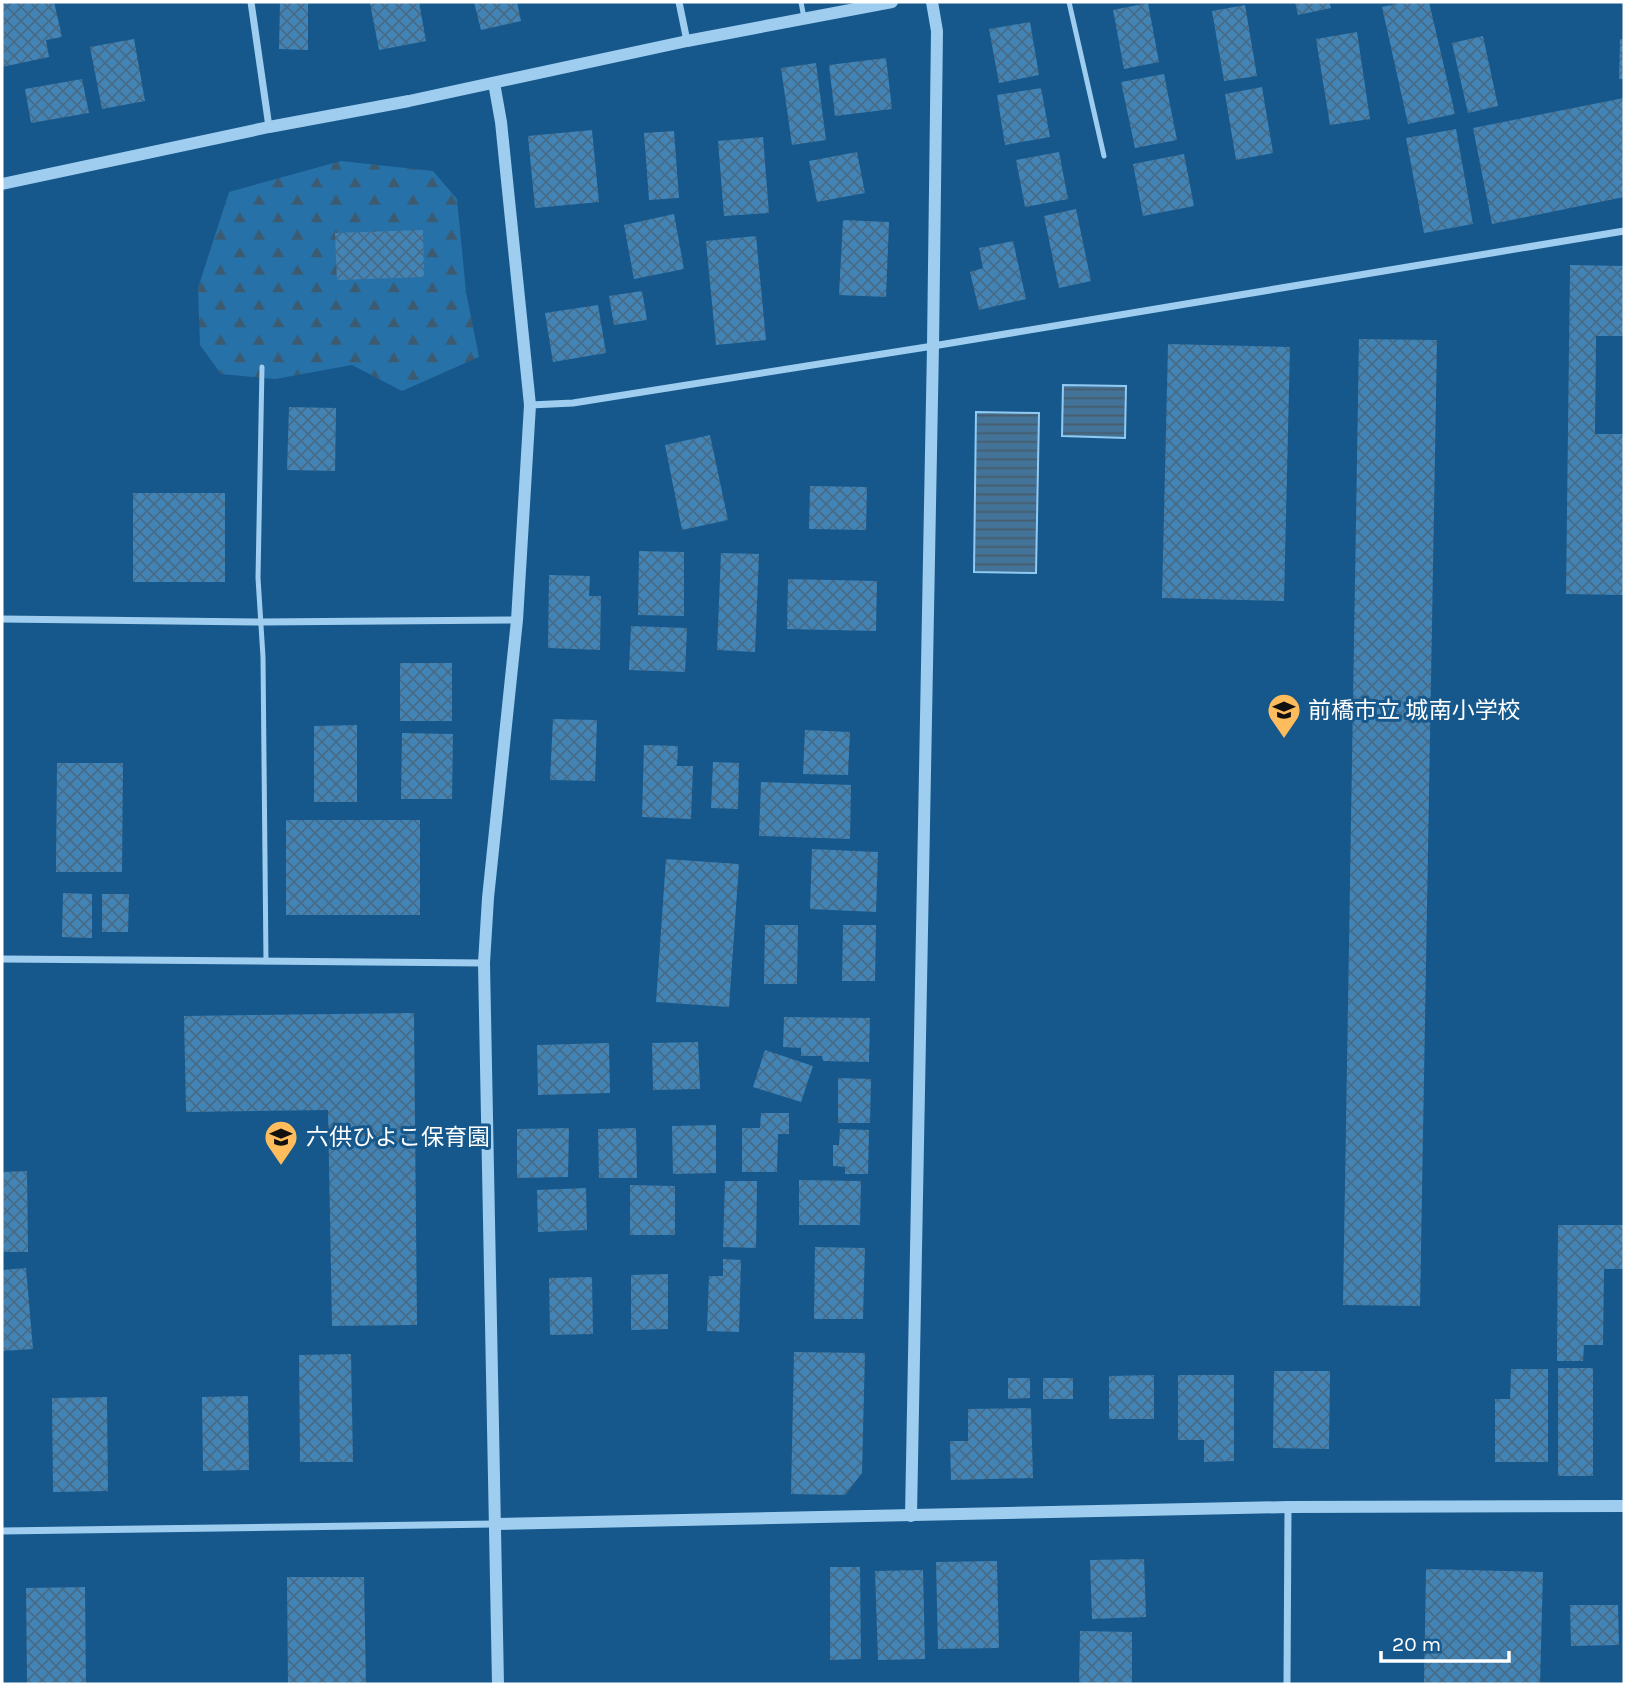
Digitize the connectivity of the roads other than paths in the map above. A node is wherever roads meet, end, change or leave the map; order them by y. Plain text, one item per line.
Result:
1 (251, 2) edge
2 (679, 2) edge
3 (801, 2) edge
4 (892, 2) edge
5 (932, 2) edge
6 (1069, 2) edge
7 (804, 18) junction
8 (687, 41) junction
9 (494, 83) junction
10 (269, 127) junction
11 (1104, 156) dead end
12 (2, 184) edge
13 (1624, 231) edge
14 (933, 346) junction
15 (262, 367) dead end
16 (530, 405) junction
17 (2, 619) edge
18 (517, 620) junction
19 (262, 622) junction
20 (2, 959) edge
21 (266, 962) junction
22 (484, 963) junction
23 (1624, 1506) edge
24 (1288, 1507) junction
25 (911, 1516) junction
26 (496, 1524) junction
27 (2, 1531) edge
28 (498, 1684) edge
29 (1287, 1684) edge

1 - 10 street
2 - 8 street
3 - 7 lane
4 - 7 street
5 - 14 street
6 - 11 lane
7 - 8 street
8 - 9 street
9 - 10 street
9 - 16 street
10 - 12 street
13 - 14 street
14 - 16 street
14 - 25 street
15 - 19 lane
16 - 18 street
17 - 19 street
18 - 19 street
18 - 22 street
19 - 21 lane
20 - 21 street
21 - 22 street
22 - 26 street
23 - 24 street
24 - 25 street
24 - 29 street
25 - 26 street
26 - 27 street
26 - 28 street

